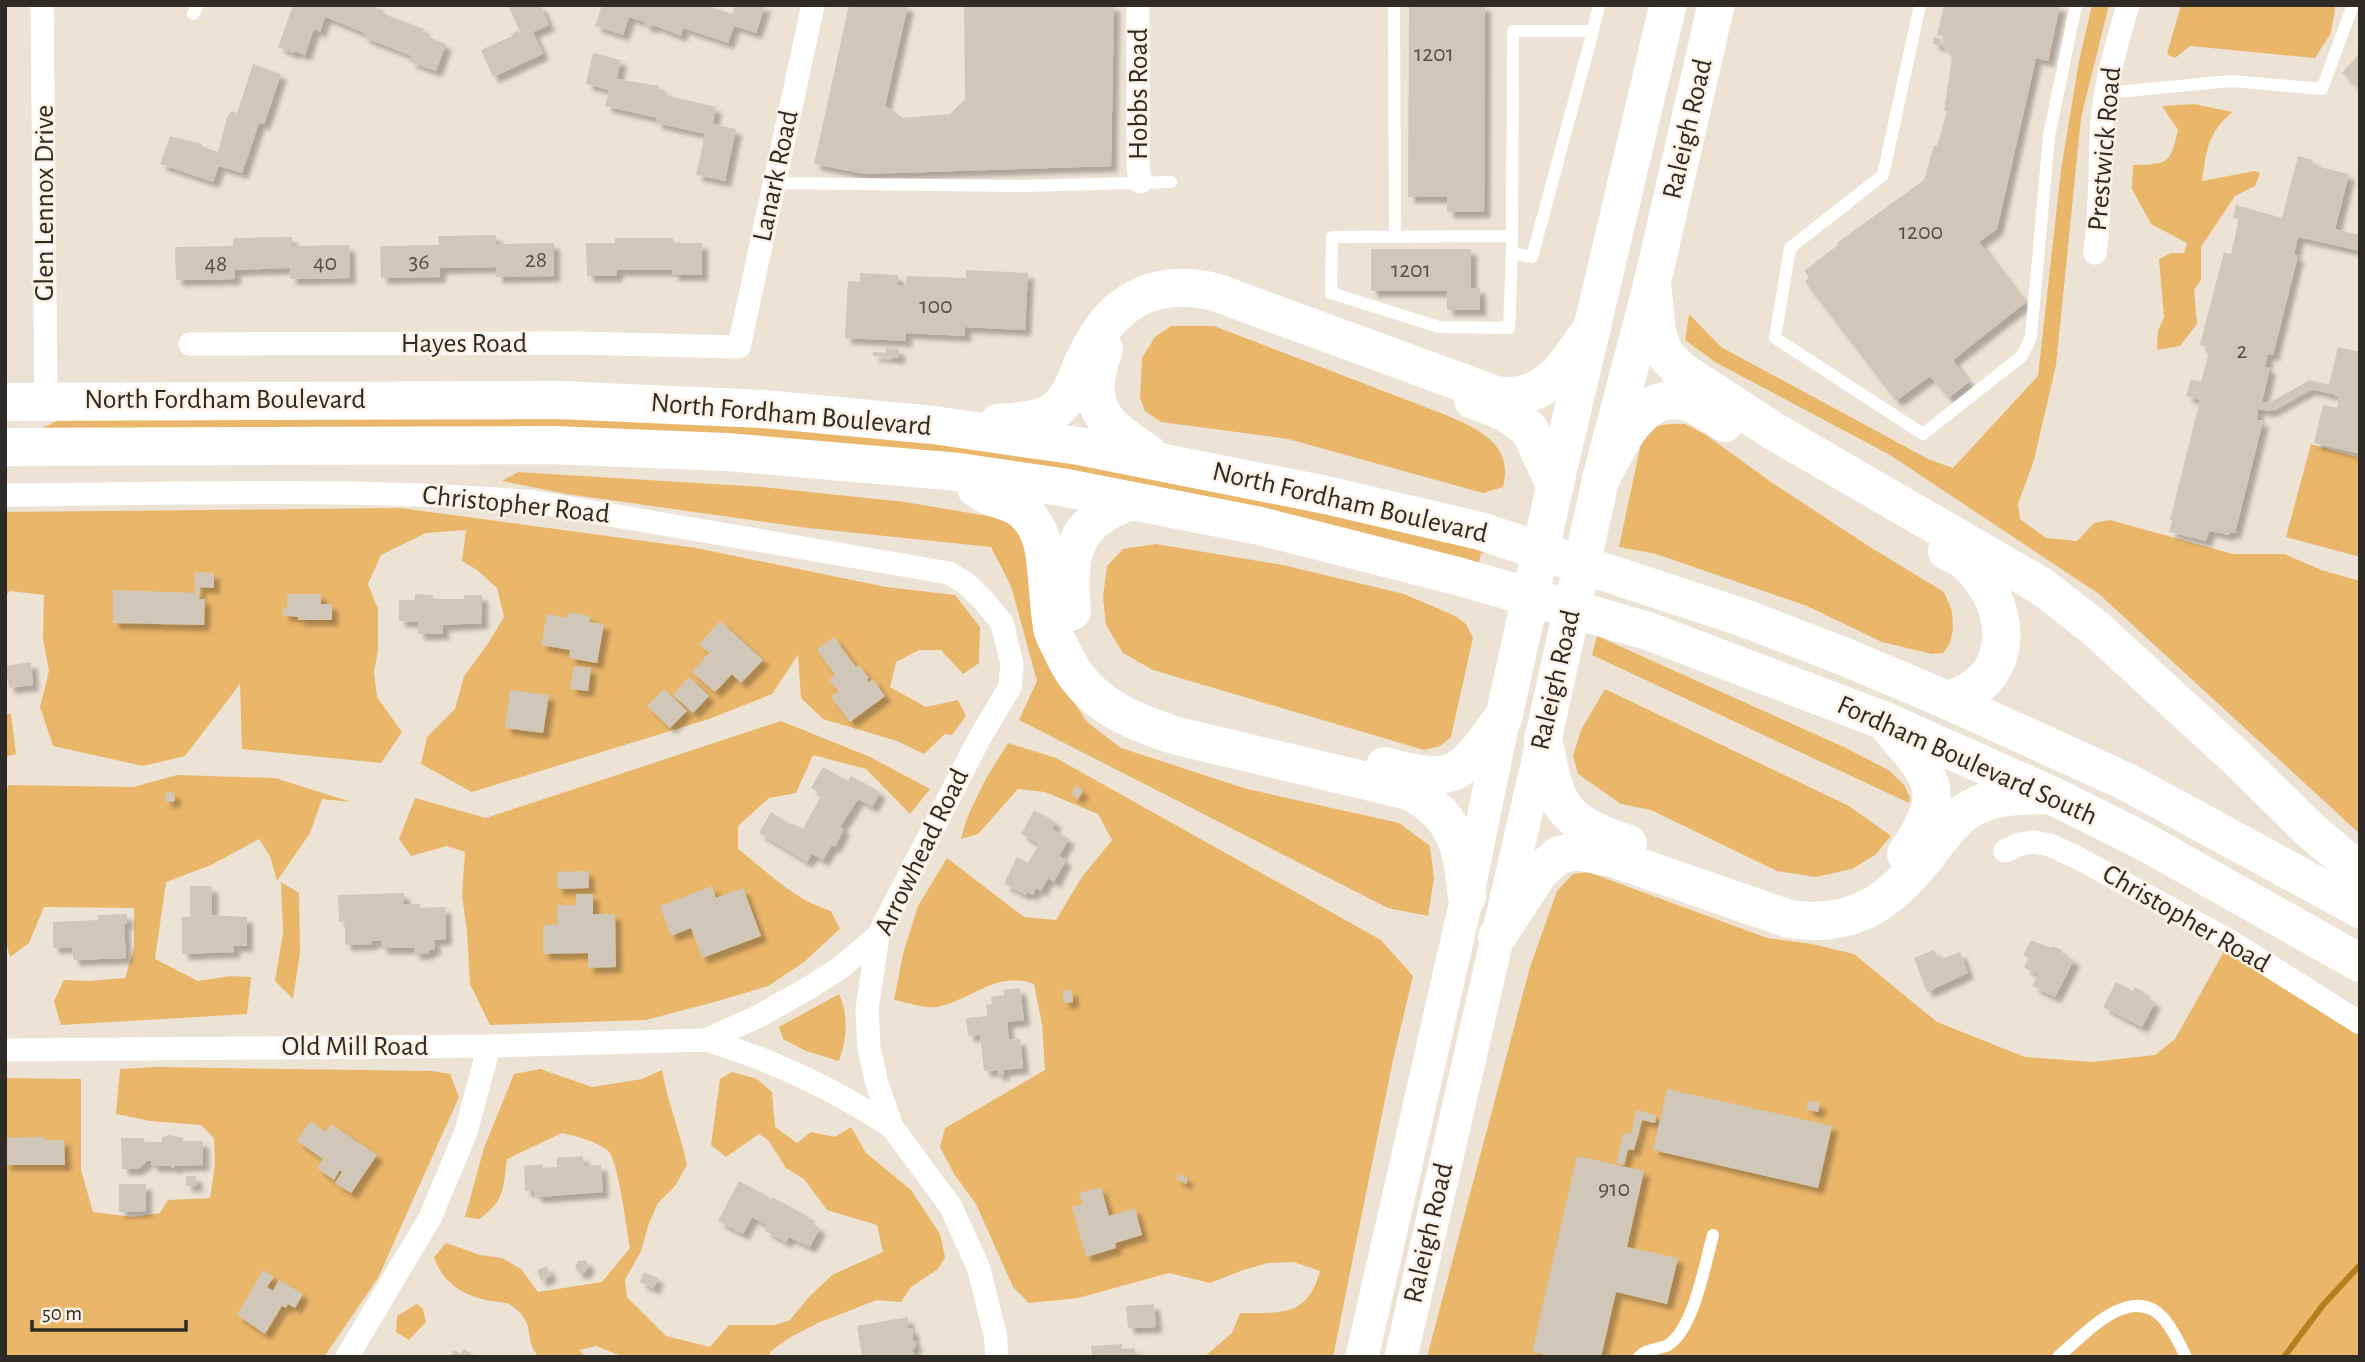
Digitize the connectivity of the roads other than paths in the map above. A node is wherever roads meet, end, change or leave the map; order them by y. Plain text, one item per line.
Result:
1 (43, 5) edge
2 (813, 5) edge
3 (1138, 5) edge
4 (1394, 5) edge
5 (1599, 5) edge
6 (1668, 5) edge
7 (1716, 5) edge
8 (1920, 5) edge
9 (2076, 5) edge
10 (2128, 5) edge
11 (2353, 5) edge
12 (1593, 31) junction
13 (2106, 93) junction
14 (1140, 182) junction
15 (1171, 182) dead end
16 (774, 183) junction
17 (1395, 236) junction
18 (1512, 236) junction
19 (1512, 253) junction
20 (2095, 253) dead end
21 (1605, 275) junction
22 (1652, 284) junction
23 (1592, 328) junction
24 (190, 344) dead end
25 (739, 347) joint
26 (46, 401) junction
27 (5, 402) edge
28 (933, 425) junction
29 (5, 427) edge
30 (5, 447) edge
31 (1158, 460) junction
32 (958, 472) junction
33 (1601, 478) junction
34 (1555, 485) junction
35 (5, 495) edge
36 (1132, 501) junction
37 (1562, 559) joint
38 (1554, 604) joint
39 (1002, 623) joint
40 (1947, 700) junction
41 (1504, 716) junction
42 (1885, 721) junction
43 (1543, 739) junction
44 (2051, 795) junction
45 (2005, 851) dead end
46 (2360, 872) edge
47 (1467, 897) junction
48 (2360, 909) edge
49 (878, 936) junction
50 (1497, 937) junction
51 (2360, 963) edge
52 (2360, 1023) edge
53 (706, 1040) junction
54 (489, 1046) junction
55 (5, 1050) edge
56 (892, 1127) junction
57 (1713, 1235) dead end
58 (347, 1357) edge
59 (997, 1357) edge
60 (1362, 1357) edge
61 (1401, 1357) edge
62 (1639, 1357) edge
63 (2058, 1357) edge
64 (2186, 1357) edge

1 - 26 street, Glen Lennox Drive
2 - 16 street, Lanark Road
3 - 14 street, Hobbs Road
4 - 17 lane
5 - 12 lane
6 - 21 main road, Raleigh Road
7 - 22 main road, Raleigh Road
8 - 9 lane
10 - 13 street, Prestwick Road
11 - 13 lane
12 - 18 lane
12 - 19 lane
13 - 20 street, Prestwick Road
14 - 15 lane
14 - 16 lane
16 - 25 street, Lanark Road
17 - 18 lane
17 - 19 lane
18 - 19 lane
21 - 23 main road, Raleigh Road
21 - 33 main road
22 - 33 main road, Raleigh Road
22 - 46 highway
23 - 28 highway
23 - 34 main road, Raleigh Road
24 - 25 street, Hayes Road
26 - 27 highway, North Fordham Boulevard
26 - 28 highway, North Fordham Boulevard
26 - 29 highway
28 - 31 highway, North Fordham Boulevard
30 - 32 highway, North Fordham Boulevard
31 - 34 highway
31 - 37 highway, North Fordham Boulevard
32 - 36 highway, North Fordham Boulevard
32 - 47 highway
33 - 40 highway
33 - 43 main road, Raleigh Road
34 - 41 main road, Raleigh Road
35 - 39 street, Christopher Road
36 - 38 highway, North Fordham Boulevard
36 - 41 highway
37 - 40 highway, Fordham Boulevard South
38 - 42 highway, Fordham Boulevard South
39 - 49 street, Arrowhead Road
40 - 48 highway, Fordham Boulevard South
41 - 47 main road, Raleigh Road
42 - 43 highway
42 - 44 highway, Fordham Boulevard South
43 - 50 main road, Raleigh Road
44 - 50 highway
44 - 51 highway, Fordham Boulevard South
45 - 52 street, Christopher Road
47 - 60 main road, Raleigh Road
49 - 53 street, Old Mill Road
49 - 56 street, Arrowhead Road
50 - 61 main road, Raleigh Road
53 - 54 street, Old Mill Road
53 - 56 street, Old Mill Road
54 - 55 street, Old Mill Road
54 - 58 street
56 - 59 street, Arrowhead Road
57 - 62 lane
63 - 64 lane

